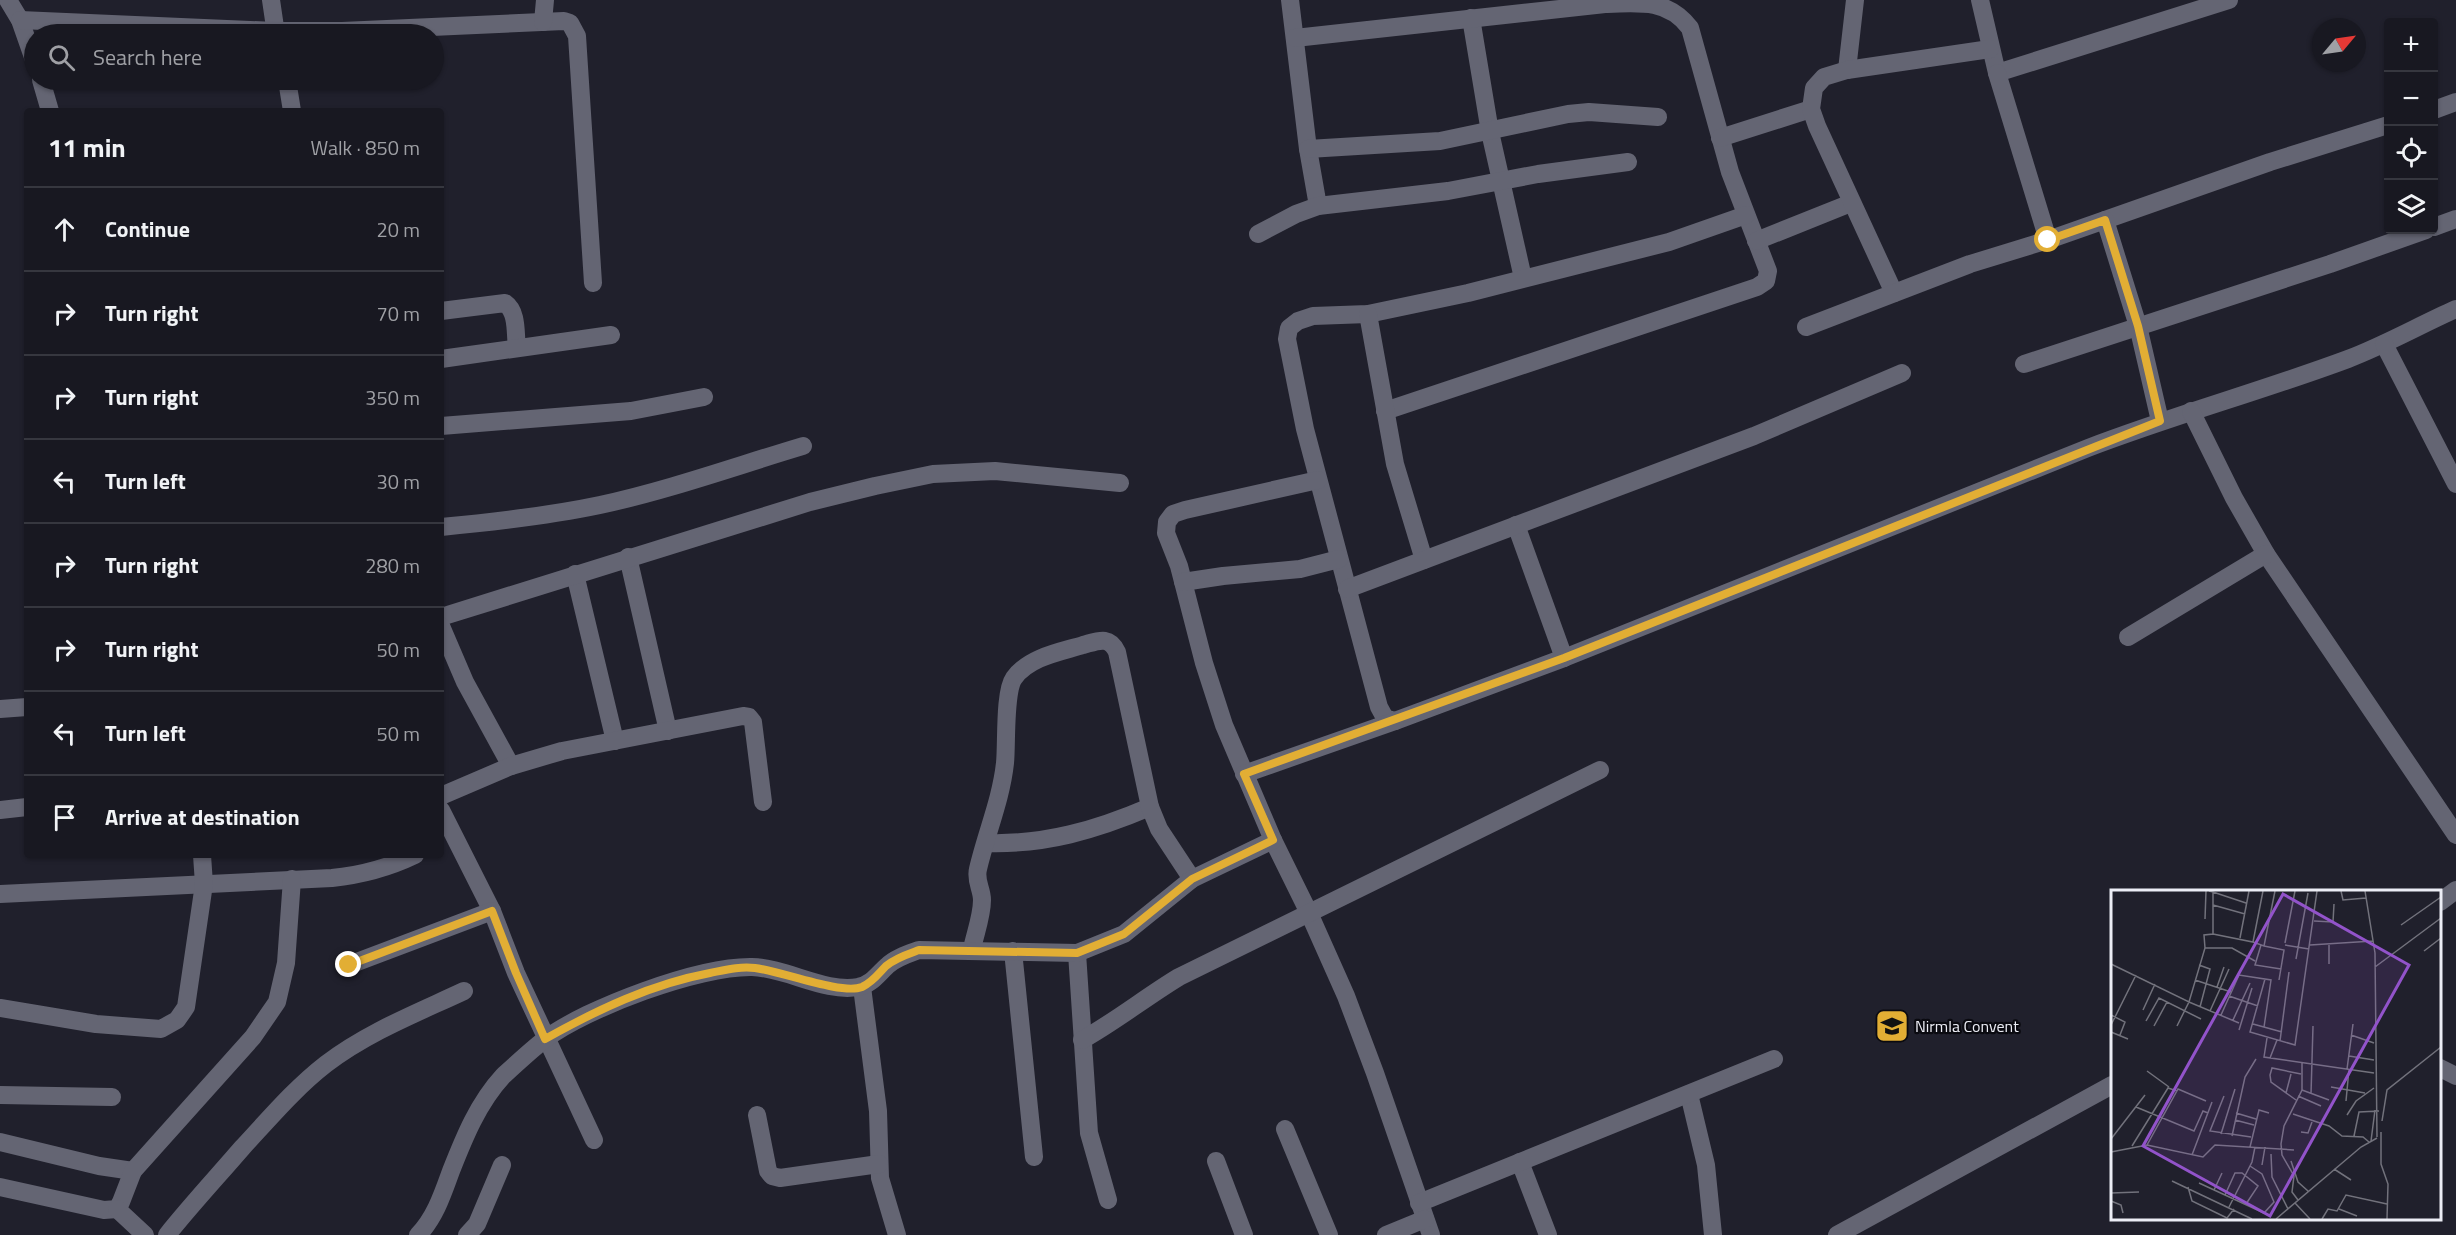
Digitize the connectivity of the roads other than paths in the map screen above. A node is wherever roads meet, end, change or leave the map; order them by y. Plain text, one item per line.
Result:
1 (8, 0) edge
2 (271, 0) edge
3 (545, 0) edge
4 (1290, 0) edge
5 (1855, 0) edge
6 (1980, 0) edge
7 (2229, 0) edge
8 (1514, 7) edge
9 (1470, 18) junction
10 (20, 20) junction
11 (543, 22) junction
12 (98, 24) edge
13 (274, 24) edge
14 (444, 26) edge
15 (24, 31) edge
16 (1295, 38) junction
17 (1990, 49) junction
18 (1847, 70) junction
19 (1996, 73) junction
20 (44, 90) edge
21 (289, 90) edge
22 (2456, 102) edge
23 (49, 108) edge
24 (292, 108) edge
25 (2438, 108) edge
26 (1811, 110) junction
27 (1658, 117) dead end
28 (2385, 126) edge
29 (1490, 132) junction
30 (1720, 138) junction
31 (1308, 148) junction
32 (1628, 162) dead end
33 (1501, 182) junction
34 (1851, 203) junction
35 (1318, 206) junction
36 (1746, 215) junction
37 (2456, 219) edge
38 (2105, 220) junction
39 (2438, 225) edge
40 (1258, 234) dead end
41 (2415, 234) edge
42 (2048, 240) junction
43 (1756, 241) junction
44 (1523, 278) junction
45 (593, 283) dead end
46 (1894, 293) junction
47 (2456, 309) edge
48 (444, 311) edge
49 (1368, 314) junction
50 (2138, 326) junction
51 (1806, 327) dead end
52 (610, 335) dead end
53 (2384, 344) junction
54 (516, 348) junction
55 (444, 359) edge
56 (2024, 364) dead end
57 (1902, 372) dead end
58 (704, 397) dead end
59 (1385, 411) junction
60 (2191, 411) junction
61 (2160, 421) junction
62 (444, 426) edge
63 (803, 446) dead end
64 (1318, 480) junction
65 (1120, 483) dead end
66 (2456, 484) edge
67 (1516, 525) junction
68 (444, 527) edge
69 (2266, 554) junction
70 (628, 557) junction
71 (1339, 559) junction
72 (1424, 560) junction
73 (575, 574) junction
74 (1183, 582) junction
75 (1347, 589) junction
76 (444, 615) edge
77 (444, 633) edge
78 (2128, 637) dead end
79 (1564, 658) junction
80 (24, 707) edge
81 (0, 709) edge
82 (1395, 721) junction
83 (668, 731) junction
84 (615, 741) junction
85 (511, 766) junction
86 (1599, 770) dead end
87 (1244, 774) junction
88 (444, 795) edge
89 (763, 802) dead end
90 (24, 807) edge
91 (1150, 807) junction
92 (0, 810) edge
93 (444, 823) edge
94 (2456, 835) edge
95 (448, 840) edge
96 (1273, 840) junction
97 (986, 843) junction
98 (202, 858) edge
99 (409, 858) edge
100 (292, 879) junction
101 (1192, 879) junction
102 (204, 884) junction
103 (2456, 890) edge
104 (0, 894) edge
105 (2441, 901) edge
106 (492, 911) junction
107 (1310, 913) junction
108 (972, 949) junction
109 (1013, 951) junction
110 (1077, 953) junction
111 (349, 965) dead end
112 (862, 987) junction
113 (464, 991) dead end
114 (0, 1008) edge
115 (545, 1039) junction
116 (1082, 1040) junction
117 (1774, 1059) dead end
118 (2441, 1069) edge
119 (2456, 1076) edge
120 (2111, 1086) edge
121 (0, 1095) edge
122 (1689, 1095) junction
123 (112, 1097) dead end
124 (757, 1115) dead end
125 (1285, 1130) dead end
126 (594, 1140) dead end
127 (0, 1142) edge
128 (1034, 1157) dead end
129 (1216, 1161) dead end
130 (1520, 1162) junction
131 (879, 1164) junction
132 (502, 1166) dead end
133 (133, 1171) junction
134 (0, 1187) edge
135 (1108, 1200) dead end
136 (117, 1209) junction
137 (1425, 1219) edge
138 (145, 1235) edge
139 (167, 1235) edge
140 (418, 1235) edge
141 (467, 1235) edge
142 (897, 1235) edge
143 (1244, 1235) edge
144 (1329, 1235) edge
145 (1386, 1235) edge
146 (1548, 1235) edge
147 (1713, 1235) edge
148 (1837, 1235) edge

1 - 10 street
2 - 13 street
3 - 11 street
4 - 16 street
5 - 18 street
6 - 17 street
7 - 19 street
8 - 9 street
8 - 30 street
9 - 16 street
9 - 29 street
10 - 12 street
10 - 15 street
11 - 14 street
11 - 45 street
16 - 31 street
17 - 18 street
17 - 19 street
18 - 26 street
19 - 42 street
20 - 23 street
21 - 24 street
22 - 25 street
26 - 30 street
26 - 34 street
27 - 29 street
28 - 38 street
29 - 31 street
29 - 33 street
30 - 36 street
31 - 35 street
32 - 33 street
33 - 35 street
33 - 44 street
34 - 43 street
34 - 46 street
35 - 40 street
36 - 43 street
36 - 44 street
37 - 39 street
38 - 42 street
38 - 50 street
41 - 50 street
42 - 46 street
43 - 59 street
44 - 49 street
46 - 51 street
47 - 53 street
48 - 54 street
49 - 59 street
49 - 64 street
50 - 56 street
50 - 61 street
52 - 54 street
53 - 60 street
53 - 66 street
54 - 55 street
57 - 67 street
58 - 62 street
59 - 72 street
60 - 61 street
60 - 69 street
61 - 79 street
63 - 68 street
64 - 71 street
64 - 74 street
65 - 70 street
67 - 72 street
67 - 79 street
69 - 78 street
69 - 94 street
70 - 73 street
70 - 83 street
71 - 74 street
71 - 75 street
72 - 75 street
73 - 76 street
73 - 84 street
74 - 87 street
75 - 82 street
77 - 85 street
79 - 82 street
80 - 81 street
82 - 87 street
83 - 84 street
83 - 89 street
84 - 85 street
85 - 88 street
86 - 107 street
87 - 96 street
90 - 92 street
91 - 97 street
91 - 97 street
91 - 101 street
93 - 95 street
95 - 106 street
96 - 101 street
96 - 107 street
97 - 108 street
98 - 102 street
99 - 100 street
100 - 102 street
100 - 133 street
101 - 110 street
102 - 104 street
102 - 114 street
103 - 105 street
106 - 111 street
106 - 115 street
107 - 116 street
107 - 137 street
108 - 109 street
108 - 112 street
109 - 110 street
109 - 128 street
110 - 116 street
112 - 115 street
112 - 131 street
113 - 139 street
115 - 126 street
115 - 140 street
116 - 135 street
117 - 122 street
118 - 119 street
120 - 148 street
121 - 123 street
122 - 130 street
122 - 147 street
124 - 131 street
125 - 144 street
127 - 133 street
129 - 143 street
130 - 137 street
130 - 146 street
131 - 142 street
132 - 141 street
133 - 136 street
134 - 136 street
136 - 138 street
137 - 145 street

